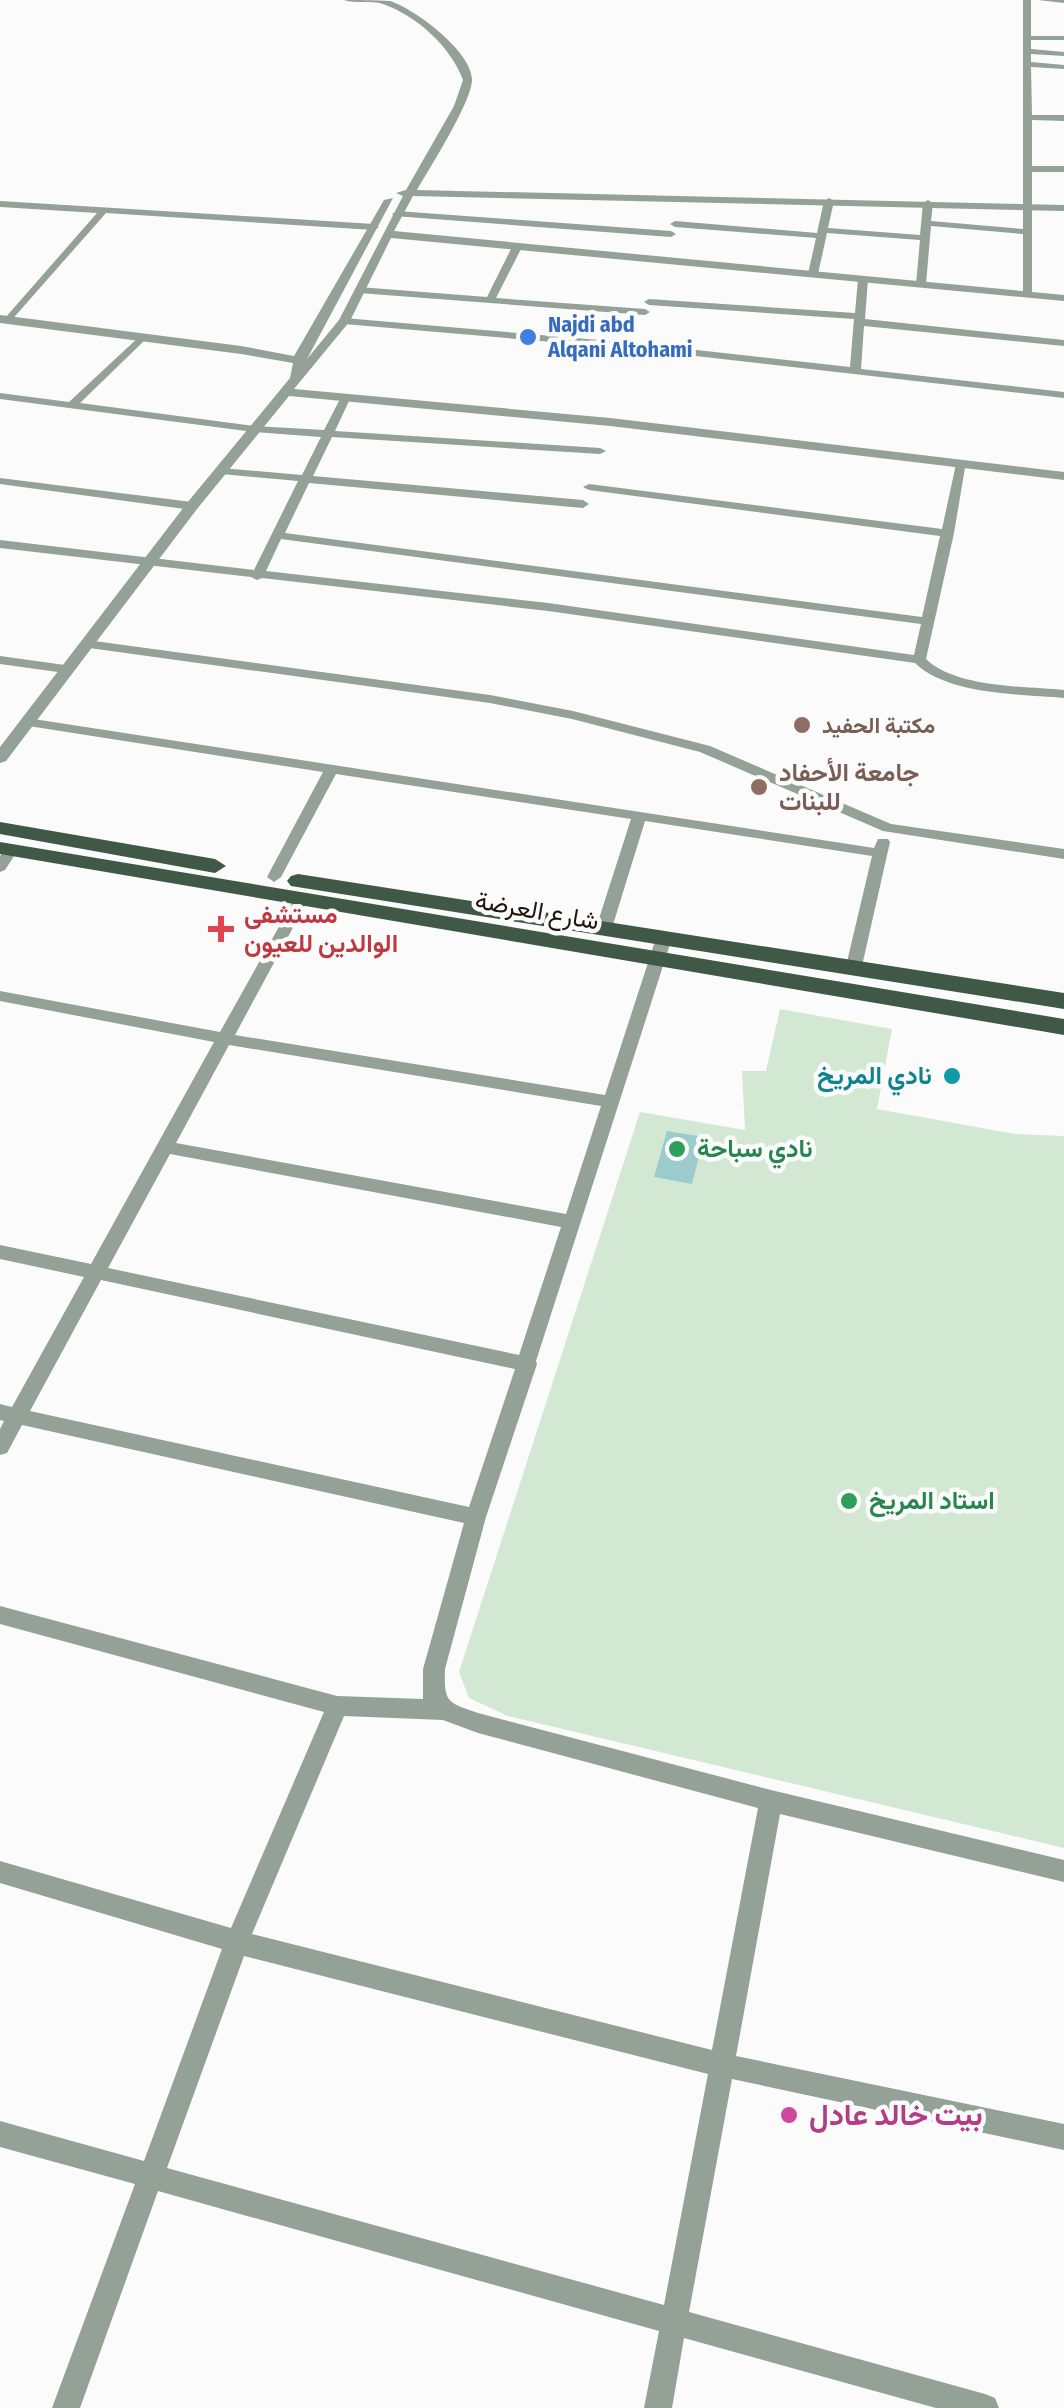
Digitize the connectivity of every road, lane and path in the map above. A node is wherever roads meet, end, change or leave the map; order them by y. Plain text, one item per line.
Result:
1 (348, 0) edge
2 (383, 0) edge
3 (1027, 0) edge
4 (1042, 0) edge
5 (368, 1) edge
6 (1064, 1) edge
7 (1028, 38) junction
8 (1064, 38) edge
9 (1026, 51) junction
10 (1064, 54) edge
11 (1026, 64) junction
12 (1064, 68) edge
13 (451, 109) junction
14 (1027, 117) junction
15 (1064, 118) edge
16 (1027, 168) junction
17 (1064, 169) edge
18 (394, 193) junction
19 (408, 194) junction
20 (829, 201) junction
21 (928, 203) junction
22 (0, 204) edge
23 (1026, 207) junction
24 (1064, 208) edge
25 (105, 209) junction
26 (398, 214) junction
27 (926, 223) junction
28 (374, 227) junction
29 (1027, 232) junction
30 (822, 233) junction
31 (386, 234) junction
32 (925, 238) junction
33 (517, 246) junction
34 (813, 274) junction
35 (863, 279) junction
36 (920, 284) junction
37 (359, 290) junction
38 (1028, 294) junction
39 (1064, 298) edge
40 (490, 300) junction
41 (534, 304) junction
42 (859, 319) junction
43 (5, 320) edge
44 (344, 321) junction
45 (520, 336) junction
46 (141, 338) junction
47 (1064, 344) edge
48 (298, 363) junction
49 (855, 371) junction
50 (283, 392) junction
51 (1064, 395) edge
52 (0, 396) edge
53 (344, 401) junction
54 (72, 405) junction
55 (254, 428) junction
56 (328, 432) junction
57 (600, 451) dead end
58 (962, 464) junction
59 (221, 471) junction
60 (1064, 476) edge
61 (306, 478) junction
62 (0, 481) edge
63 (589, 488) dead end
64 (583, 504) dead end
65 (192, 506) junction
66 (948, 533) junction
67 (276, 535) junction
68 (0, 544) edge
69 (148, 563) junction
70 (257, 576) junction
71 (926, 621) junction
72 (87, 644) junction
73 (0, 660) edge
74 (919, 660) junction
75 (66, 670) junction
76 (1064, 694) edge
77 (28, 722) junction
78 (0, 758) edge
79 (331, 770) junction
80 (640, 814) junction
81 (0, 828) edge
82 (888, 828) junction
83 (879, 853) junction
84 (1064, 854) edge
85 (4, 855) edge
86 (274, 877) junction
87 (302, 898) junction
88 (604, 928) junction
89 (660, 948) junction
90 (854, 966) junction
91 (0, 996) edge
92 (1064, 1001) edge
93 (1064, 1028) edge
94 (226, 1038) junction
95 (610, 1102) junction
96 (167, 1146) junction
97 (572, 1222) junction
98 (0, 1252) edge
99 (94, 1273) junction
100 (528, 1364) junction
101 (8, 1414) edge
102 (0, 1447) edge
103 (476, 1517) junction
104 (0, 1615) edge
105 (337, 1706) junction
106 (443, 1710) junction
107 (771, 1801) junction
108 (1064, 1870) edge
109 (0, 1872) edge
110 (236, 1942) junction
111 (722, 2065) junction
112 (0, 2134) edge
113 (1064, 2137) edge
114 (150, 2176) junction
115 (675, 2321) junction
116 (66, 2408) edge
117 (658, 2408) edge
118 (985, 2408) edge

1 - 5 street
2 - 5 street
2 - 13 street
3 - 7 street
4 - 6 street
5 - 13 street
7 - 8 street
7 - 9 street
9 - 10 street
9 - 11 street
11 - 12 street
11 - 14 street
13 - 18 street
13 - 19 street
14 - 15 street
14 - 16 street
16 - 17 street
16 - 23 street
18 - 19 street
18 - 28 street
19 - 20 street
19 - 26 street
20 - 21 street
20 - 30 street
21 - 23 street
21 - 27 street
22 - 25 street
23 - 24 street
23 - 29 street
25 - 28 street
25 - 43 street
26 - 30 street
26 - 31 street
27 - 29 street
27 - 32 street
28 - 48 street
29 - 38 street
30 - 32 street
30 - 34 street
31 - 33 street
31 - 37 street
32 - 36 street
33 - 34 street
33 - 40 street
34 - 35 street
35 - 36 street
35 - 42 street
36 - 38 street
37 - 40 street
37 - 44 street
38 - 39 street
40 - 41 street
41 - 42 street
41 - 45 street
42 - 47 street
42 - 49 street
43 - 46 street
44 - 45 street
44 - 48 street
45 - 49 street
46 - 48 street
46 - 54 street
48 - 50 street
49 - 51 street
50 - 53 street
50 - 55 street
52 - 54 street
53 - 56 street
53 - 58 street
54 - 55 street
55 - 56 street
55 - 59 street
56 - 57 street
56 - 61 street
58 - 60 street
58 - 66 street
59 - 61 street
59 - 65 street
61 - 64 street
61 - 67 street
62 - 65 street
63 - 66 street
65 - 69 street
66 - 71 street
67 - 70 street
67 - 71 street
68 - 69 street
69 - 70 street
69 - 72 street
70 - 74 street
71 - 74 street
72 - 75 street
72 - 82 street
73 - 75 street
74 - 76 street
75 - 77 street
77 - 78 street
77 - 79 street
79 - 80 street
79 - 86 street
80 - 83 street
80 - 88 street
81 - 86 main road, شارع العرضة
82 - 83 street
82 - 84 street
83 - 90 street
85 - 87 main road, شارع العرضة
86 - 88 main road, شارع العرضة
87 - 89 main road, شارع العرضة
87 - 94 street
88 - 89 main road, شارع العرضة
89 - 90 main road, شارع العرضة
89 - 93 main road, شارع العرضة
89 - 95 street
90 - 92 main road, شارع العرضة
91 - 94 street
94 - 95 street
94 - 96 street
95 - 97 street
96 - 97 street
96 - 99 street
97 - 100 street
98 - 99 street
99 - 100 street
99 - 101 street
100 - 103 street
101 - 102 street
101 - 103 street
103 - 106 street
104 - 105 street
105 - 106 street
105 - 110 street
106 - 107 street
107 - 108 street
107 - 111 street
109 - 110 street
110 - 111 street
110 - 114 street
111 - 113 street
111 - 115 street
112 - 114 street
114 - 115 street
114 - 116 street
115 - 117 street
115 - 118 street

